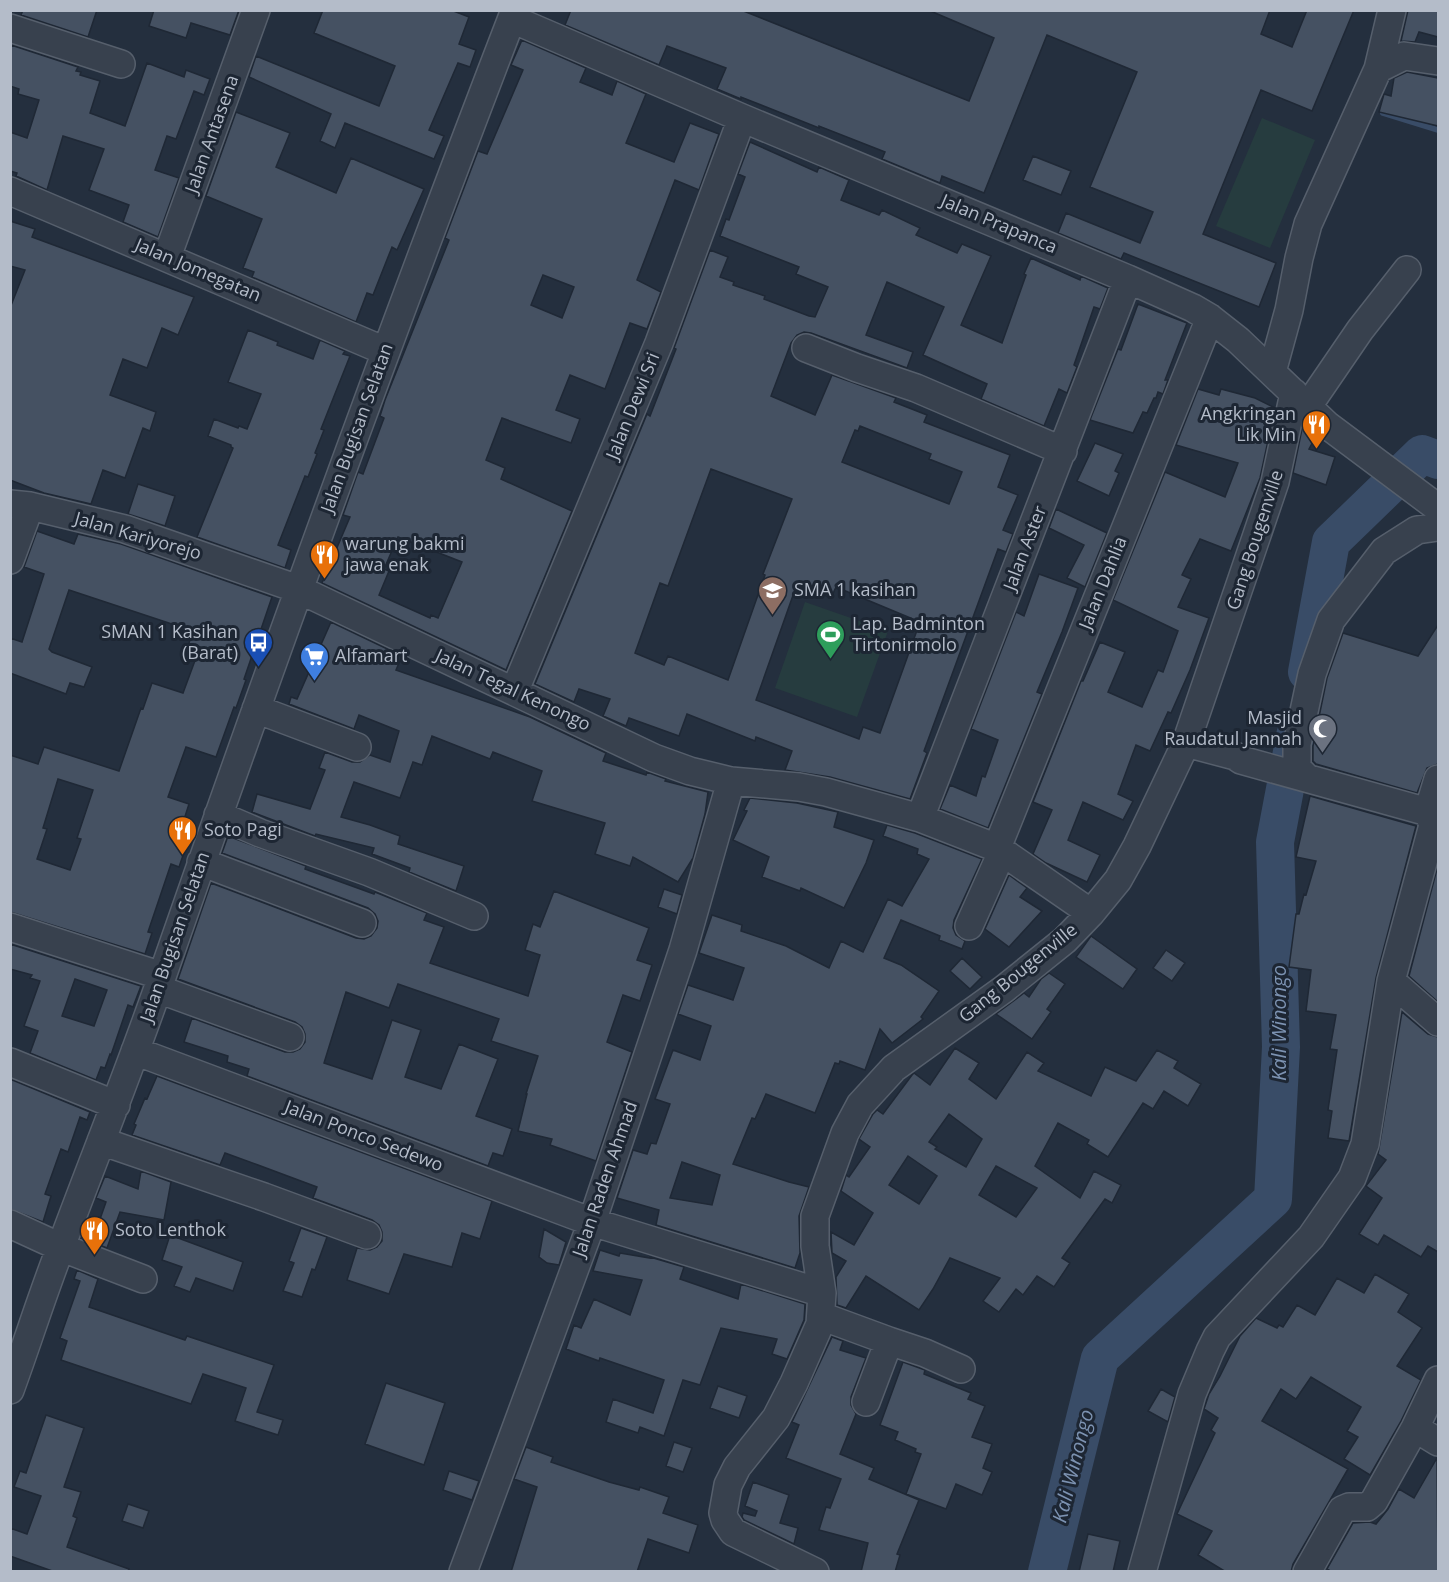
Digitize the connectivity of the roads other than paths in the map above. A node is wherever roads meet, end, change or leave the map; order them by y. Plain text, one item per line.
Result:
1 (256, 10) edge
2 (1392, 10) edge
3 (513, 15) edge
4 (10, 28) edge
5 (1438, 61) edge
6 (122, 64) dead end
7 (1378, 69) junction
8 (742, 118) junction
9 (10, 191) edge
10 (167, 257) junction
11 (1407, 270) dead end
12 (1128, 279) junction
13 (1210, 318) junction
14 (806, 348) dead end
15 (385, 351) junction
16 (1272, 372) junction
17 (1301, 400) junction
18 (1063, 451) junction
19 (20, 505) edge
20 (1437, 514) edge
21 (10, 560) edge
22 (298, 589) junction
23 (515, 690) junction
24 (256, 709) junction
25 (1186, 743) junction
26 (357, 747) dead end
27 (1303, 777) junction
28 (1438, 779) edge
29 (731, 781) junction
30 (218, 815) junction
31 (920, 818) junction
32 (1433, 821) edge
33 (999, 850) junction
34 (201, 862) junction
35 (1082, 906) junction
36 (474, 916) dead end
37 (362, 922) dead end
38 (969, 926) dead end
39 (10, 927) edge
40 (1391, 981) junction
41 (160, 982) junction
42 (1438, 1023) edge
43 (290, 1037) dead end
44 (135, 1051) junction
45 (10, 1062) edge
46 (116, 1105) junction
47 (101, 1141) junction
48 (592, 1222) junction
49 (10, 1224) edge
50 (367, 1235) dead end
51 (60, 1247) junction
52 (143, 1279) dead end
53 (814, 1296) junction
54 (889, 1341) junction
55 (961, 1369) dead end
56 (1438, 1380) edge
57 (10, 1390) edge
58 (866, 1402) dead end
59 (1415, 1428) junction
60 (1438, 1442) edge
61 (463, 1572) edge
62 (815, 1572) edge
63 (1142, 1572) edge
64 (1306, 1572) edge

1 - 10 street, Jalan Antasena
2 - 7 street
3 - 8 street, Jalan Prapanca
3 - 15 street, Jalan Bugisan Selatan
4 - 6 street
5 - 7 street
7 - 16 street
8 - 12 street, Jalan Prapanca
8 - 23 street, Jalan Dewi Sri
9 - 10 street, Jalan Jomegatan
10 - 15 street, Jalan Jomegatan
11 - 17 street
12 - 13 street, Jalan Prapanca
12 - 18 street, Jalan Aster
13 - 16 street, Jalan Prapanca
13 - 33 street, Jalan Dahlia
14 - 18 street
15 - 22 street, Jalan Bugisan Selatan
16 - 17 street, Jalan Prapanca
17 - 20 street, Jalan Prapanca
17 - 25 street, Gang Bougenville
18 - 31 street, Jalan Aster
19 - 21 street, Jalan Kariyorejo
19 - 22 street, Jalan Kariyorejo
20 - 27 street
22 - 23 street, Jalan Tegal Kenongo
22 - 24 street, Jalan Bugisan Selatan
23 - 29 street, Jalan Tegal Kenongo
24 - 26 street
24 - 30 street, Jalan Bugisan Selatan
25 - 27 street
25 - 35 street, Gang Bougenville
27 - 32 street
28 - 32 street
29 - 31 street, Jalan Tegal Kenongo
29 - 48 street, Jalan Raden Ahmad
30 - 34 street, Jalan Bugisan Selatan
30 - 36 street
31 - 33 street, Jalan Tegal Kenongo
32 - 40 street
33 - 35 street, Jalan Tegal Kenongo
33 - 38 street, Jalan Dahlia
34 - 37 street
34 - 41 street, Jalan Bugisan Selatan
35 - 53 street, Gang Bougenville
39 - 41 street
40 - 42 street
40 - 63 street
41 - 43 street
41 - 44 street, Jalan Bugisan Selatan
44 - 46 street, Jalan Bugisan Selatan
44 - 48 street, Jalan Ponco Sedewo
45 - 46 street
46 - 47 street, Jalan Bugisan Selatan
47 - 50 street
47 - 51 street, Jalan Bugisan Selatan
48 - 53 street, Jalan Ponco Sedewo
48 - 61 street, Jalan Raden Ahmad
49 - 51 street
51 - 52 street
51 - 57 street, Jalan Bugisan Selatan
53 - 54 street, Jalan Ponco Sedewo
53 - 62 street
54 - 55 street, Jalan Ponco Sedewo
54 - 58 street
56 - 59 street
59 - 60 street
59 - 64 street

